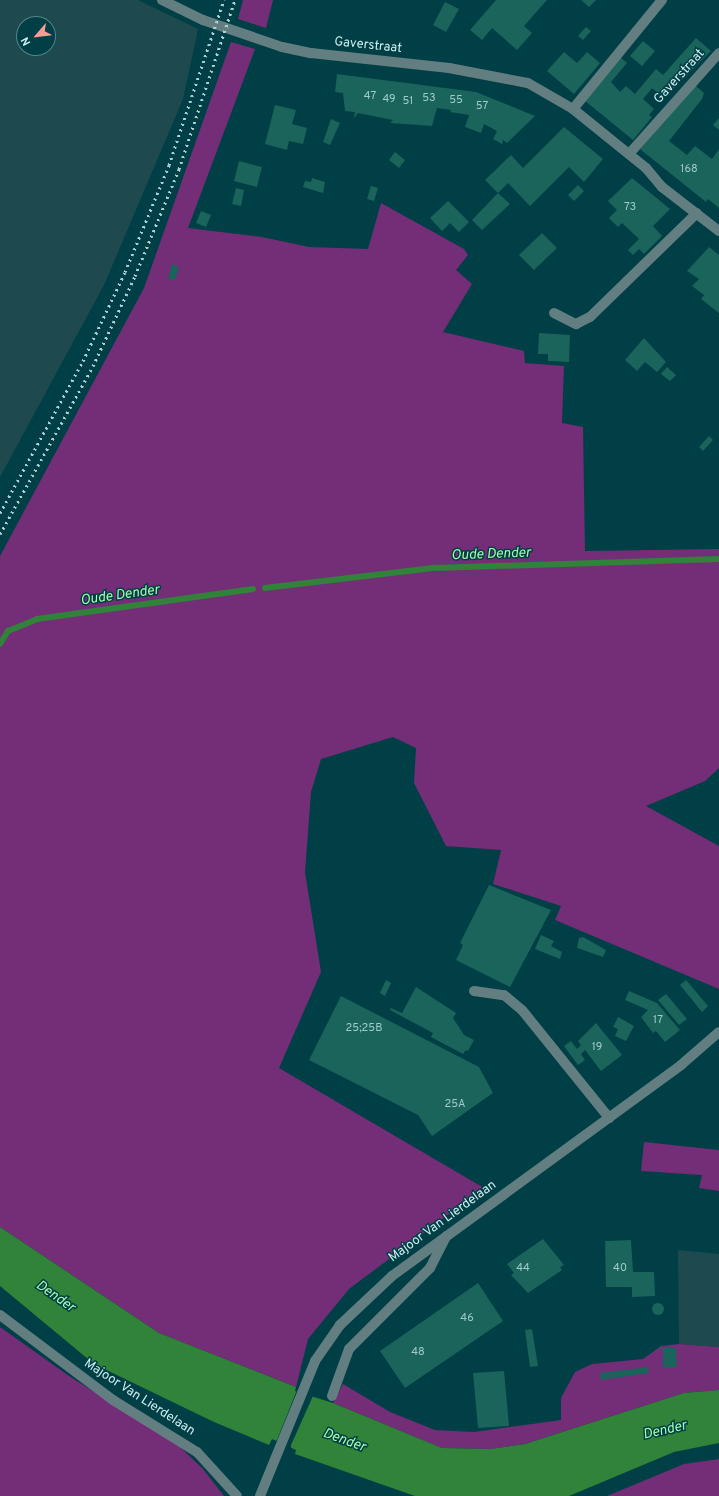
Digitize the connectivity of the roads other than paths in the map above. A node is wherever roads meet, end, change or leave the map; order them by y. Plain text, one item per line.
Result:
1 (162, 0) edge
2 (662, 0) edge
3 (719, 53) edge
4 (573, 109) junction
5 (629, 154) junction
6 (697, 213) junction
7 (719, 231) edge
8 (554, 313) dead end
9 (474, 992) dead end
10 (719, 1032) edge
11 (609, 1118) junction
12 (448, 1232) junction
13 (0, 1315) edge
14 (332, 1396) dead end
15 (237, 1496) edge
16 (260, 1496) edge

1 - 4 street, Gaverstraat
2 - 4 street
3 - 5 street, Gaverstraat
4 - 5 street, Gaverstraat
5 - 6 street, Gaverstraat
6 - 7 street, Gaverstraat
6 - 8 street
9 - 11 street
10 - 11 street, Majoor Van Lierdelaan
11 - 12 street, Majoor Van Lierdelaan
12 - 14 street
12 - 16 street, Majoor Van Lierdelaan
13 - 15 street, Majoor Van Lierdelaan

